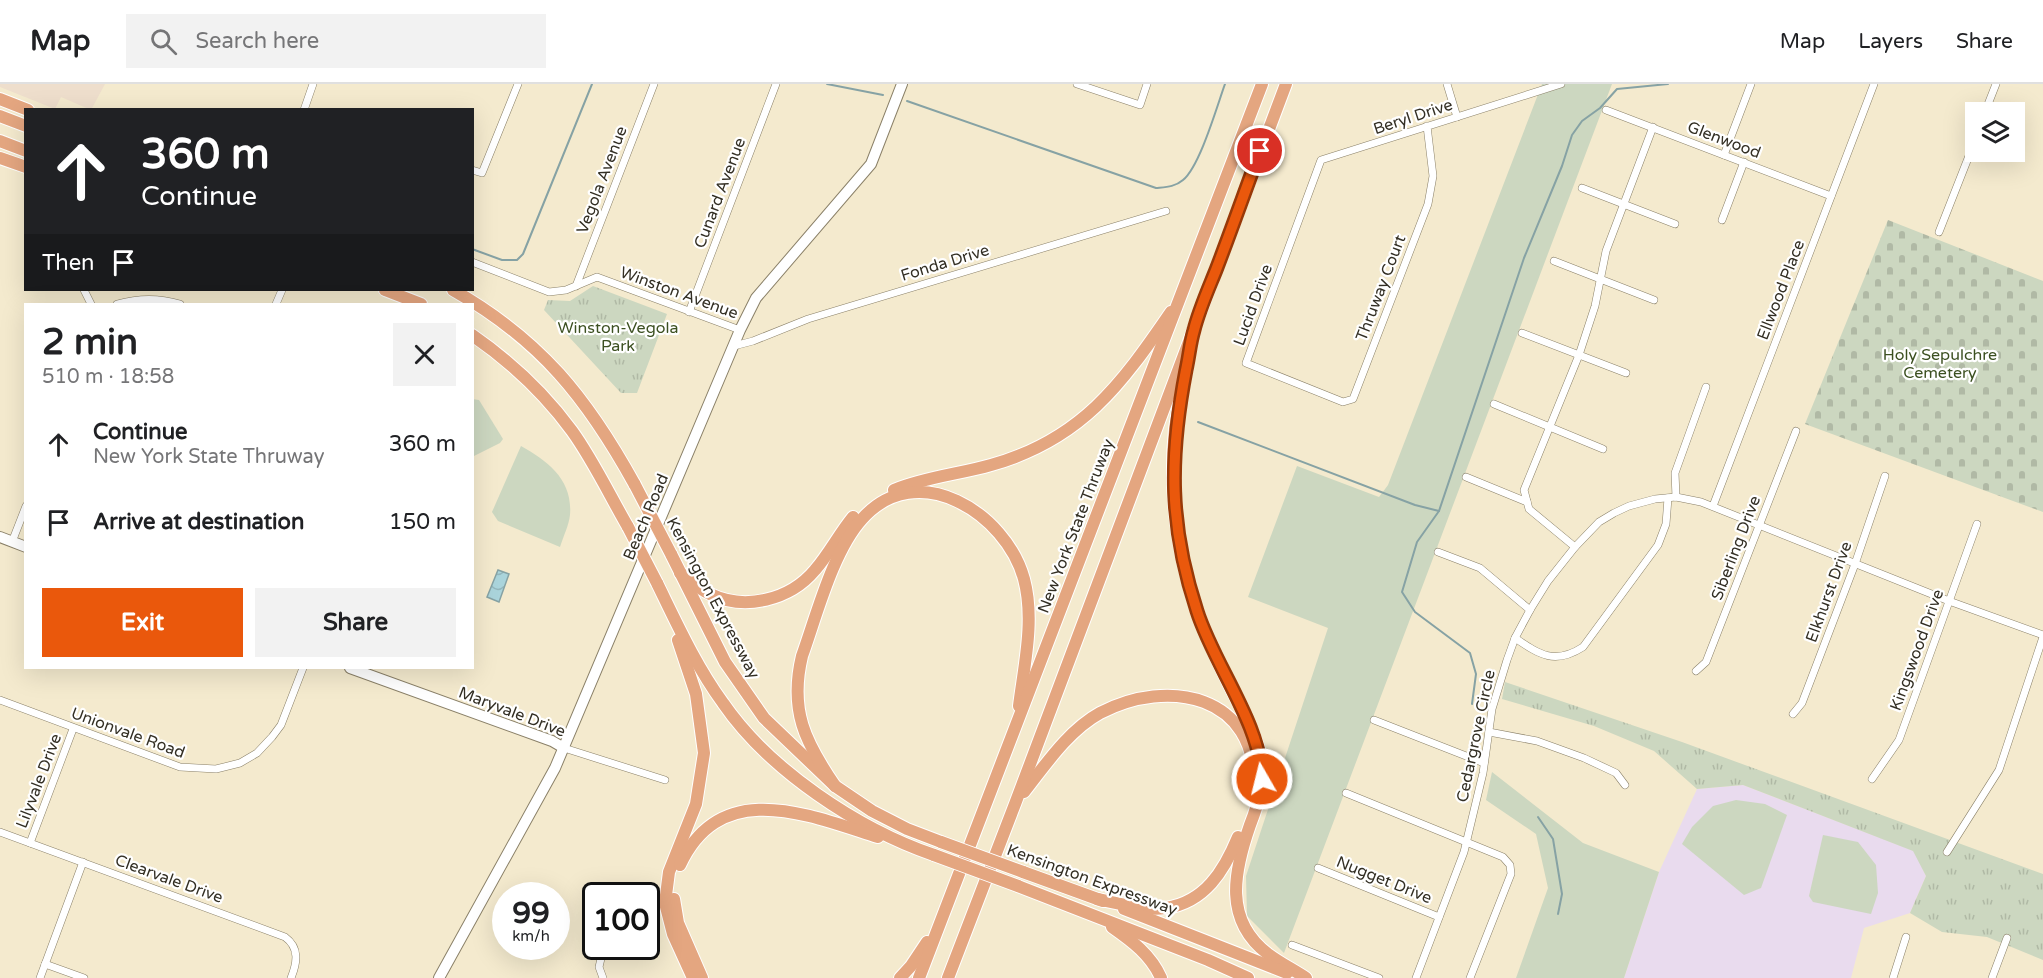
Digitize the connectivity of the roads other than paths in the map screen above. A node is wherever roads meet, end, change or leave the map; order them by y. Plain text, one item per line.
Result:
1 (313, 84) edge
2 (518, 84) edge
3 (654, 84) edge
4 (776, 84) edge
5 (902, 84) edge
6 (1077, 84) edge
7 (1147, 84) edge
8 (1262, 84) edge
9 (1286, 84) edge
10 (1447, 84) edge
11 (1561, 84) edge
12 (1751, 84) edge
13 (1874, 84) edge
14 (1996, 84) edge
15 (0, 99) edge
16 (1989, 102) edge
17 (24, 108) edge
18 (305, 108) edge
19 (1606, 110) dead end
20 (0, 116) edge
21 (1457, 117) junction
22 (24, 125) edge
23 (1427, 126) junction
24 (1653, 127) junction
25 (0, 141) edge
26 (24, 150) edge
27 (1724, 155) junction
28 (0, 158) edge
29 (1744, 162) junction
30 (1967, 162) edge
31 (24, 166) edge
32 (474, 171) edge
33 (1582, 188) dead end
34 (1831, 196) junction
35 (1624, 204) junction
36 (1304, 207) joint
37 (1166, 211) dead end
38 (1722, 220) dead end
39 (1675, 224) dead end
40 (1940, 232) dead end
41 (1554, 261) dead end
42 (474, 263) edge
43 (1600, 280) junction
44 (576, 286) junction
45 (388, 291) edge
46 (455, 291) edge
47 (1182, 295) junction
48 (1654, 300) dead end
49 (123, 303) edge
50 (175, 303) edge
51 (418, 303) edge
52 (689, 312) junction
53 (740, 330) junction
54 (1193, 331) junction
55 (1522, 333) dead end
56 (474, 337) edge
57 (734, 346) junction
58 (1579, 355) junction
59 (1626, 373) dead end
60 (1297, 382) joint
61 (1706, 387) dead end
62 (1494, 404) dead end
63 (1551, 428) junction
64 (1796, 431) dead end
65 (1603, 449) dead end
66 (1885, 476) dead end
67 (1466, 477) dead end
68 (1672, 498) junction
69 (1527, 502) junction
70 (1713, 506) junction
71 (24, 511) edge
72 (1977, 524) dead end
73 (1759, 525) junction
74 (0, 537) edge
75 (12, 542) junction
76 (24, 546) edge
77 (1575, 547) junction
78 (1438, 552) dead end
79 (1855, 564) junction
80 (680, 573) junction
81 (663, 596) junction
82 (1949, 601) junction
83 (1530, 610) junction
84 (2043, 636) edge
85 (1515, 638) junction
86 (303, 669) edge
87 (353, 669) edge
88 (1696, 671) dead end
89 (0, 700) edge
90 (1793, 714) dead end
91 (1374, 720) dead end
92 (1017, 725) junction
93 (74, 729) junction
94 (1489, 732) junction
95 (564, 747) junction
96 (1484, 763) junction
97 (1872, 779) dead end
98 (665, 780) dead end
99 (835, 786) junction
100 (1625, 786) dead end
101 (1346, 793) dead end
102 (1015, 804) junction
103 (0, 832) edge
104 (1466, 842) junction
105 (30, 843) junction
106 (922, 851) junction
107 (1947, 852) dead end
108 (83, 862) junction
109 (1318, 868) dead end
110 (1097, 899) junction
111 (1091, 913) junction
112 (1439, 916) junction
113 (938, 926) junction
114 (1906, 937) dead end
115 (2007, 938) dead end
116 (1292, 945) dead end
117 (601, 960) edge
118 (45, 964) junction
119 (442, 977) edge
120 (40, 978) edge
121 (84, 978) edge
122 (291, 978) edge
123 (603, 978) edge
124 (693, 978) edge
125 (702, 978) edge
126 (900, 978) edge
127 (919, 978) edge
128 (948, 978) edge
129 (1161, 978) edge
130 (1248, 978) edge
131 (1299, 978) edge
132 (1306, 978) edge
133 (1379, 978) edge
134 (1416, 978) edge
135 (1470, 978) edge
136 (1893, 978) edge
137 (1992, 978) edge

1 - 18 street
2 - 32 street
3 - 44 street, Vegola Avenue
4 - 52 street, Cunard Avenue
5 - 53 street, Beach Road
6 - 7 street
8 - 47 highway, New York State Thruway
9 - 54 highway
10 - 21 street
11 - 21 street, Beryl Drive
12 - 27 street
13 - 34 street, Ellwood Place
14 - 16 street
15 - 17 highway
19 - 24 street, Glenwood
20 - 22 highway
21 - 23 street, Beryl Drive
23 - 36 street, Beryl Drive
23 - 60 street, Thruway Court
24 - 27 street, Glenwood
24 - 35 street
25 - 26 highway
27 - 29 street, Glenwood
28 - 31 highway
29 - 34 street, Glenwood
29 - 38 street
30 - 40 street
33 - 35 street
34 - 70 street, Ellwood Place
35 - 39 street
35 - 43 street
36 - 60 street, Lucid Drive
37 - 57 street, Fonda Drive
41 - 43 street
42 - 44 street, Winston Avenue
43 - 48 street
43 - 58 street
44 - 52 street, Winston Avenue
45 - 51 highway
46 - 80 highway, Kensington Expressway, bridge
47 - 80 highway
47 - 92 highway, New York State Thruway
49 - 50 street
52 - 53 street, Winston Avenue
53 - 57 street, Beach Road
54 - 102 highway
54 - 132 highway
55 - 58 street
56 - 81 highway, Kensington Expressway, bridge
57 - 95 street, Beach Road
58 - 59 street
58 - 63 street
61 - 68 street
62 - 63 street
63 - 65 street
63 - 69 street
64 - 73 street, Siberling Drive
66 - 79 street, Elkhurst Drive
67 - 69 street
68 - 70 street, Cedargrove Circle
68 - 77 street, Cedargrove Circle
68 - 85 street
69 - 77 street
70 - 73 street, Cedargrove Circle
71 - 75 street
72 - 82 street, Kingswood Drive
73 - 79 street, Cedargrove Circle
73 - 88 street, Siberling Drive
74 - 75 street
75 - 76 street
77 - 83 street, Cedargrove Circle
78 - 83 street
79 - 82 street, Cedargrove Circle
79 - 90 street, Elkhurst Drive
80 - 99 highway, Kensington Expressway
81 - 106 highway, Kensington Expressway
81 - 124 highway
82 - 84 street, Cedargrove Circle
82 - 97 street, Kingswood Drive
83 - 85 street, Cedargrove Circle
84 - 107 street
85 - 94 street, Cedargrove Circle
86 - 93 street, Unionvale Road
87 - 95 street, Maryvale Drive
89 - 93 street, Unionvale Road
91 - 96 street
92 - 99 highway
92 - 113 highway, New York State Thruway
93 - 105 street, Lilyvale Drive
94 - 96 street, Cedargrove Circle
94 - 100 street
95 - 98 street, Maryvale Drive
95 - 119 street, Beach Road
96 - 104 street, Cedargrove Circle
99 - 110 highway, Kensington Expressway, bridge
101 - 104 street
102 - 110 highway
102 - 128 highway
103 - 105 street, Clearvale Drive
104 - 112 street, Cedargrove Circle
104 - 135 street
105 - 108 street, Clearvale Drive
106 - 111 highway, Kensington Expressway, bridge
106 - 125 highway
108 - 118 street
108 - 122 street, Clearvale Drive
109 - 112 street, Nugget Drive
110 - 131 highway, Kensington Expressway
111 - 129 highway
111 - 130 highway, Kensington Expressway
112 - 134 street, Cedargrove Circle
113 - 126 highway
113 - 127 highway, New York State Thruway
114 - 136 street
115 - 137 street
116 - 133 street
117 - 123 street
118 - 120 street
118 - 121 street

